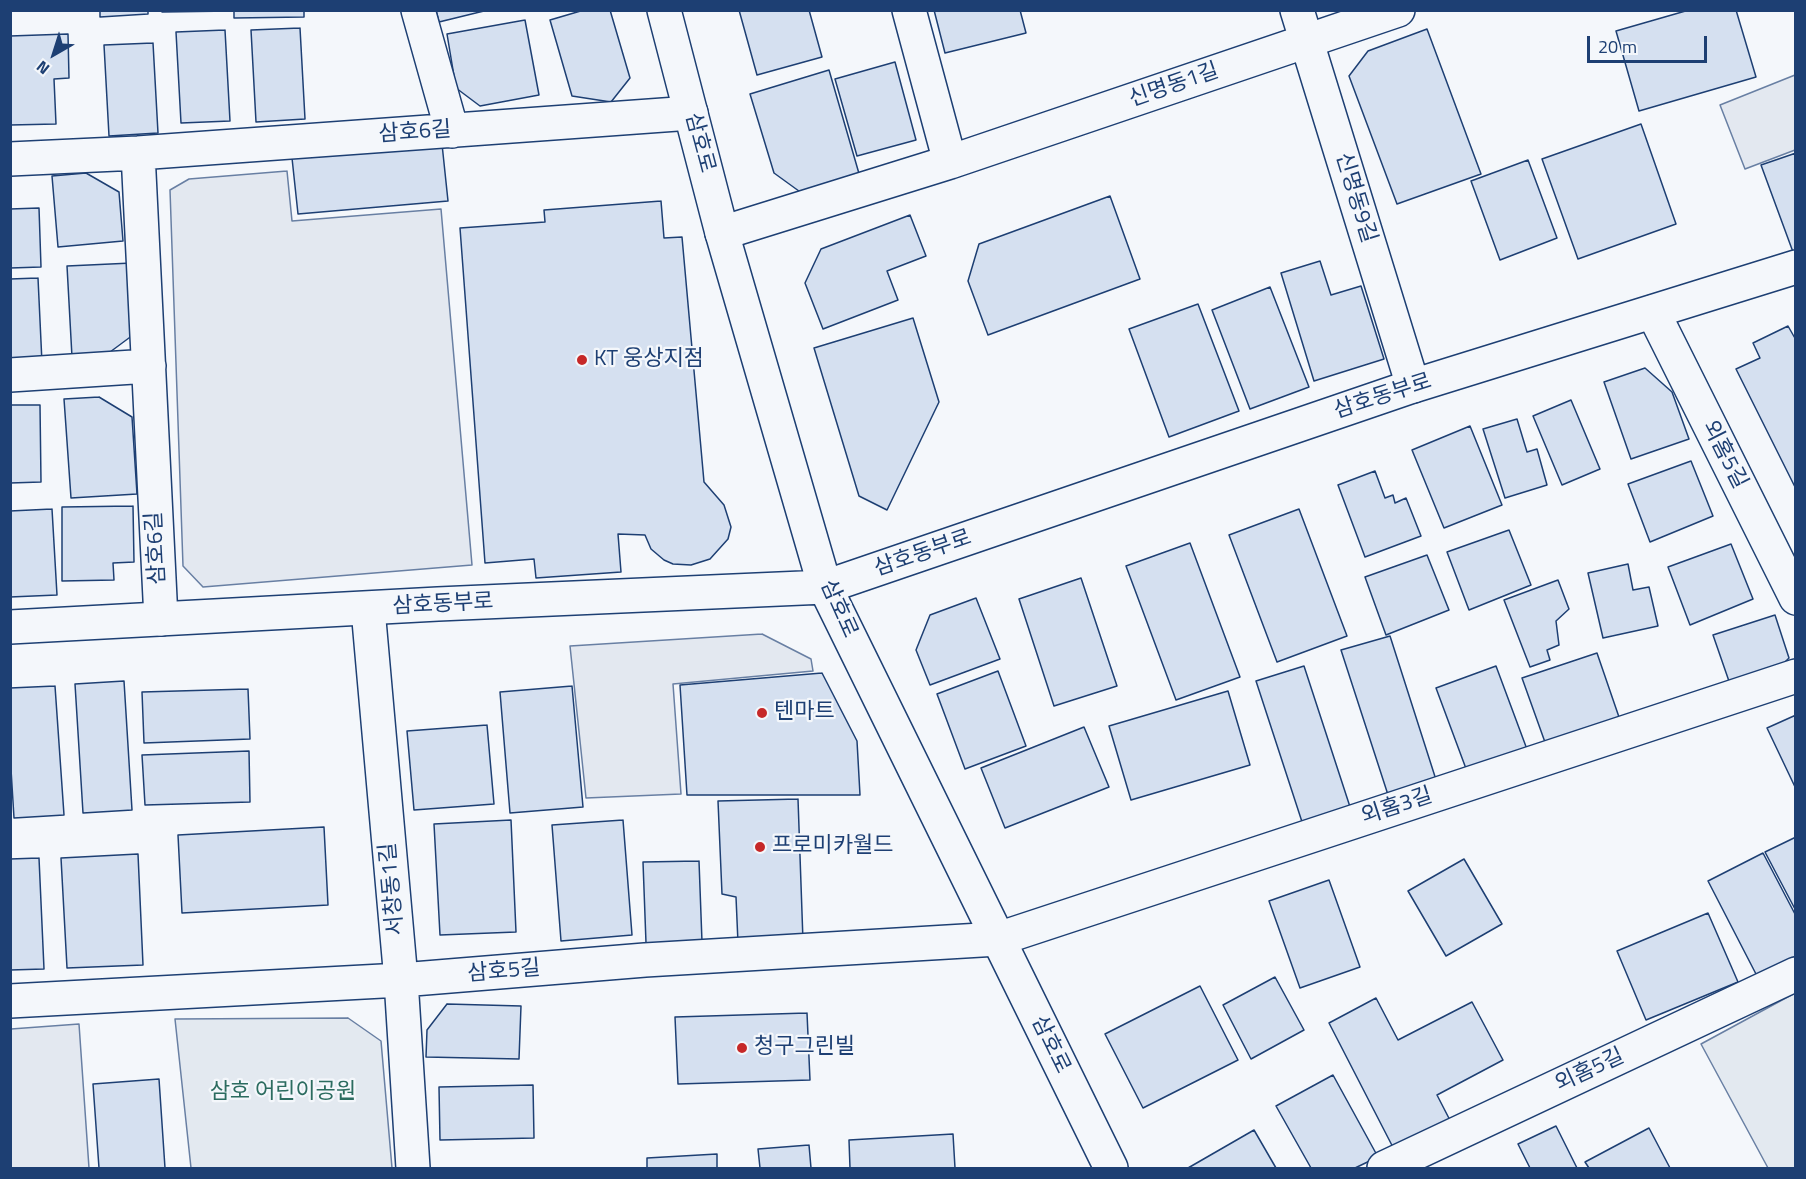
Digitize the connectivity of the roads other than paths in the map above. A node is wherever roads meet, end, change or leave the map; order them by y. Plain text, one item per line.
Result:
1 (418, 10) edge
2 (664, 10) edge
3 (909, 10) edge
4 (1398, 10) edge
5 (1301, 26) edge
6 (691, 113) junction
7 (452, 131) junction
8 (138, 153) junction
9 (10, 159) edge
10 (951, 162) junction
11 (722, 233) junction
12 (1796, 267) edge
13 (1653, 312) junction
14 (149, 366) junction
15 (10, 375) edge
16 (1413, 386) junction
17 (825, 587) junction
18 (1796, 598) edge
19 (368, 609) junction
20 (161, 620) junction
21 (10, 627) edge
22 (1796, 676) edge
23 (998, 939) junction
24 (1796, 974) edge
25 (401, 980) junction
26 (10, 1001) edge
27 (413, 1168) edge
28 (1111, 1168) edge
29 (1384, 1168) edge

1 - 7 street
2 - 6 street, 삼호로
3 - 10 street
4 - 5 street, 신명동1길
5 - 10 street, 신명동1길
5 - 16 street, 신명동9길
6 - 7 street, 삼호6길
6 - 11 street, 삼호로
7 - 8 street, 삼호6길
8 - 9 street, 삼호6길
8 - 14 street, 삼호6길
10 - 11 street, 신명동1길
11 - 17 street, 삼호로
12 - 13 street, 삼호동부로
13 - 16 street, 삼호동부로
13 - 18 street, 외홈5길
14 - 15 street
14 - 20 street, 삼호6길
16 - 17 street, 삼호동부로
17 - 19 street, 삼호동부로
17 - 23 street, 삼호로
19 - 20 street, 삼호동부로
19 - 25 street, 서창동1길
20 - 21 street, 삼호동부로
22 - 23 street, 외홈3길
23 - 25 street, 삼호5길
23 - 28 street, 삼호로
24 - 29 street, 외홈5길
25 - 26 street, 삼호5길
25 - 27 street, 서창동1길

